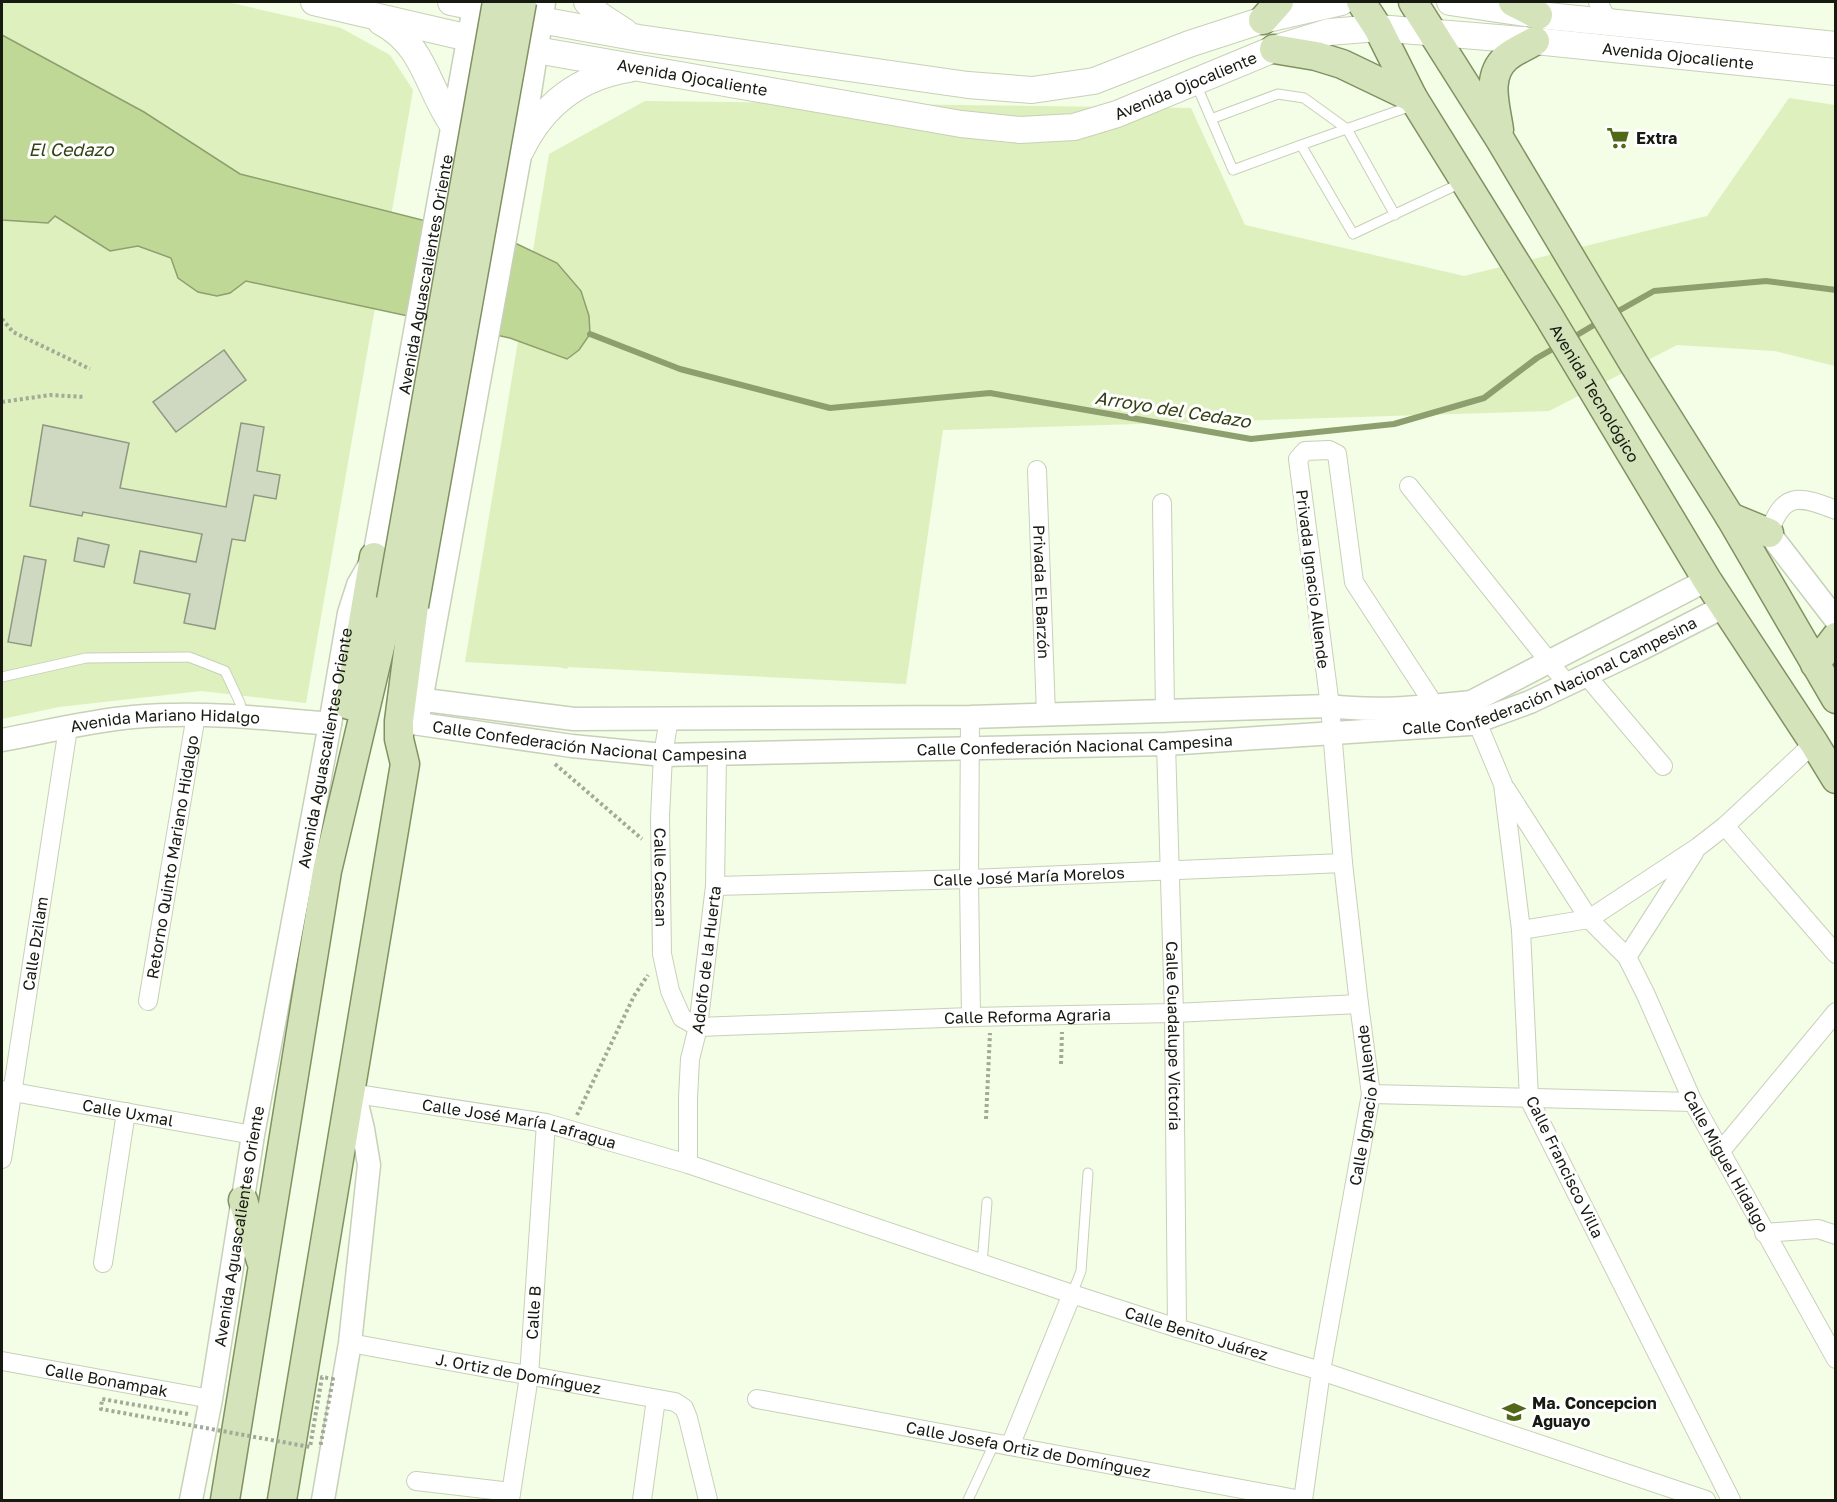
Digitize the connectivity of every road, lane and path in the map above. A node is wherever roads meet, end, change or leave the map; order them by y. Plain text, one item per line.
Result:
1 (314, 2) edge
2 (587, 2) edge
3 (1341, 2) edge
4 (1361, 2) edge
5 (1413, 2) edge
6 (1450, 2) edge
7 (1513, 2) edge
8 (474, 3) edge
9 (535, 8) edge
10 (1271, 11) edge
11 (358, 12) junction
12 (1604, 12) edge
13 (1543, 18) edge
14 (1378, 28) junction
15 (1431, 31) junction
16 (469, 38) junction
17 (639, 38) junction
18 (1836, 45) edge
19 (1274, 49) junction
20 (536, 50) junction
21 (645, 68) junction
22 (1836, 72) edge
23 (1195, 82) junction
24 (1415, 101) junction
25 (1211, 119) junction
26 (453, 125) junction
27 (1347, 129) junction
28 (1501, 141) junction
29 (1301, 145) junction
30 (448, 153) junction
31 (519, 159) junction
32 (1465, 181) junction
33 (1395, 214) junction
34 (2, 319) edge
35 (90, 369) dead end
36 (85, 397) dead end
37 (2, 402) edge
38 (1036, 470) dead end
39 (1409, 486) dead end
40 (1162, 503) dead end
41 (1836, 510) edge
42 (1730, 517) junction
43 (1769, 533) junction
44 (374, 557) junction
45 (1707, 580) junction
46 (403, 603) junction
47 (1725, 606) junction
48 (1836, 620) edge
49 (1836, 637) edge
50 (1551, 662) junction
51 (1815, 664) junction
52 (2, 677) edge
53 (1577, 680) junction
54 (1836, 699) edge
55 (1330, 706) junction
56 (1435, 706) junction
57 (410, 710) junction
58 (1165, 711) junction
59 (1474, 712) junction
60 (1046, 714) junction
61 (196, 715) junction
62 (243, 716) junction
63 (970, 717) junction
64 (669, 718) junction
65 (330, 724) junction
66 (68, 728) junction
67 (1331, 735) junction
68 (2, 740) edge
69 (1814, 743) junction
70 (1166, 744) junction
71 (970, 747) junction
72 (663, 755) junction
73 (717, 755) junction
74 (552, 762) dead end
75 (1663, 766) dead end
76 (1836, 779) edge
77 (1503, 784) junction
78 (1725, 826) junction
79 (1698, 847) junction
80 (660, 855) junction
81 (1343, 863) junction
82 (1170, 870) junction
83 (327, 871) junction
84 (969, 879) junction
85 (715, 886) junction
86 (1589, 919) junction
87 (1521, 930) junction
88 (662, 954) junction
89 (1836, 954) edge
90 (1627, 957) junction
91 (148, 1001) dead end
92 (1359, 1004) junction
93 (1836, 1012) edge
94 (1174, 1013) junction
95 (991, 1016) junction
96 (1062, 1016) junction
97 (971, 1017) junction
98 (698, 1027) junction
99 (1061, 1064) dead end
100 (7, 1091) edge
101 (1371, 1094) junction
102 (350, 1096) junction
103 (1529, 1099) junction
104 (1693, 1102) junction
105 (126, 1112) junction
106 (986, 1119) dead end
107 (546, 1123) junction
108 (570, 1130) junction
109 (253, 1136) junction
110 (1720, 1152) junction
111 (2, 1159) edge
112 (688, 1164) junction
113 (1088, 1173) dead end
114 (243, 1200) junction
115 (987, 1202) dead end
116 (1764, 1233) junction
117 (1836, 1235) edge
118 (103, 1263) dead end
119 (982, 1264) junction
120 (263, 1268) junction
121 (1072, 1294) junction
122 (1177, 1328) junction
123 (350, 1343) junction
124 (1836, 1359) edge
125 (2, 1361) edge
126 (1321, 1371) junction
127 (529, 1376) junction
128 (211, 1399) junction
129 (656, 1399) junction
130 (757, 1399) dead end
131 (188, 1414) dead end
132 (1002, 1445) junction
133 (320, 1448) dead end
134 (416, 1482) dead end
135 (511, 1496) edge
136 (191, 1500) edge
137 (225, 1500) edge
138 (282, 1500) edge
139 (323, 1500) edge
140 (642, 1500) edge
141 (708, 1500) edge
142 (968, 1500) edge
143 (1302, 1500) edge
144 (1706, 1500) edge
145 (1731, 1500) edge

1 - 11 main road
2 - 17 main road
3 - 10 main road, Avenida Ojocaliente
4 - 14 main road, Avenida Tecnológico
5 - 15 main road
6 - 13 main road, Avenida Ojocaliente
7 - 13 main road
8 - 9 main road, Avenida Ojocaliente
8 - 16 street, Avenida Aguascalientes Oriente
8 - 46 main road, Avenida Aguascalientes Oriente, bridge
9 - 17 main road, Avenida Ojocaliente
9 - 20 street, Avenida Aguascalientes Oriente
9 - 46 main road, Avenida Aguascalientes Oriente, bridge
10 - 17 main road, Avenida Ojocaliente
11 - 16 main road, Avenida Ojocaliente
11 - 26 main road
12 - 13 main road, Avenida Ojocaliente
12 - 18 main road, Avenida Ojocaliente
13 - 15 main road, Avenida Ojocaliente
13 - 22 main road, Avenida Ojocaliente
13 - 28 main road
14 - 15 main road, Avenida Ojocaliente
14 - 19 main road, Avenida Ojocaliente
14 - 24 main road, Avenida Tecnológico
15 - 28 main road
16 - 20 main road, Avenida Ojocaliente
16 - 26 street, Avenida Aguascalientes Oriente
19 - 23 main road, Avenida Ojocaliente
19 - 24 main road
20 - 21 main road, Avenida Ojocaliente
20 - 31 street, Avenida Aguascalientes Oriente
21 - 23 main road, Avenida Ojocaliente
21 - 31 main road
23 - 25 lane
24 - 27 lane
24 - 32 main road, Avenida Tecnológico
25 - 27 lane
25 - 29 lane
26 - 30 street, Avenida Aguascalientes Oriente
27 - 29 lane
27 - 33 lane
28 - 42 main road
29 - 33 lane
30 - 31 street
30 - 44 street, Avenida Aguascalientes Oriente
31 - 57 street, Avenida Aguascalientes Oriente
32 - 33 lane
32 - 45 main road, Avenida Tecnológico
34 - 35 path
36 - 37 path
38 - 60 street, Privada El Barzón
39 - 50 street
40 - 58 street
41 - 43 street
42 - 43 main road
42 - 51 main road
43 - 48 street
44 - 65 street, Avenida Aguascalientes Oriente
44 - 83 main road
45 - 47 main road, Avenida Tecnológico
45 - 50 street, Calle Confederación Nacional Campesina
46 - 57 main road, Avenida Aguascalientes Oriente
46 - 83 main road, Avenida Aguascalientes Oriente
47 - 53 street, Calle Confederación Nacional Campesina
47 - 69 main road, Avenida Tecnológico
49 - 51 main road
50 - 53 street
50 - 59 street, Calle Confederación Nacional Campesina
51 - 54 main road
52 - 62 lane
53 - 59 street, Calle Confederación Nacional Campesina
53 - 75 street
55 - 56 street, Calle Confederación Nacional Campesina
55 - 56 street, Privada Ignacio Allende
55 - 58 street, Calle Confederación Nacional Campesina
55 - 67 street, Calle Ignacio Allende
56 - 59 street, Calle Confederación Nacional Campesina
57 - 64 street, Calle Confederación Nacional Campesina
57 - 72 street, Calle Confederación Nacional Campesina
57 - 102 main road, Avenida Aguascalientes Oriente
58 - 60 street, Calle Confederación Nacional Campesina
59 - 67 street, Calle Confederación Nacional Campesina
59 - 77 street, Calle Francisco Villa
60 - 63 street, Calle Confederación Nacional Campesina
61 - 62 street, Avenida Mariano Hidalgo
61 - 66 street, Avenida Mariano Hidalgo
61 - 91 street, Retorno Quinto Mariano Hidalgo
62 - 65 street, Avenida Mariano Hidalgo
63 - 64 street, Calle Confederación Nacional Campesina
63 - 71 street
64 - 72 street, Calle Cascan
65 - 109 street, Avenida Aguascalientes Oriente
66 - 68 street, Avenida Mariano Hidalgo
66 - 100 street, Calle Dzilam
67 - 70 street, Calle Confederación Nacional Campesina
67 - 81 street, Calle Ignacio Allende
69 - 76 main road, Avenida Tecnológico
69 - 78 street
70 - 71 street, Calle Confederación Nacional Campesina
70 - 82 street, Calle Guadalupe Victoria
71 - 73 street, Calle Confederación Nacional Campesina
71 - 84 street
72 - 73 street, Calle Confederación Nacional Campesina
72 - 80 street, Calle Cascan
73 - 85 street, Adolfo de la Huerta
74 - 80 path
77 - 86 street, Calle Miguel Hidalgo
77 - 87 street, Calle Francisco Villa
78 - 79 street
78 - 89 street
79 - 86 street
79 - 90 street
80 - 88 street, Calle Cascan
81 - 82 street, Calle José María Morelos
81 - 92 street, Calle Ignacio Allende
82 - 84 street, Calle José María Morelos
82 - 94 street, Calle Guadalupe Victoria
83 - 120 main road, Avenida Aguascalientes Oriente
84 - 85 street, Calle José María Morelos
84 - 97 street
85 - 98 street, Adolfo de la Huerta
86 - 87 street
86 - 90 street, Calle Miguel Hidalgo
87 - 103 street, Calle Francisco Villa
88 - 98 street, Calle Cascan
88 - 108 path
90 - 104 street, Calle Miguel Hidalgo
92 - 94 street, Calle Reforma Agraria
92 - 101 street, Calle Ignacio Allende
93 - 110 street
94 - 96 street, Calle Reforma Agraria
94 - 122 street, Calle Guadalupe Victoria
95 - 96 street, Calle Reforma Agraria
95 - 97 street, Calle Reforma Agraria
95 - 106 path
96 - 99 path
97 - 98 street, Calle Reforma Agraria
98 - 112 street, Adolfo de la Huerta
100 - 105 street, Calle Uxmal
100 - 111 street, Calle Dzilam
101 - 103 street
101 - 126 street, Calle Ignacio Allende
102 - 107 street, Calle José María Lafragua
102 - 123 street
102 - 138 main road, Avenida Aguascalientes Oriente
103 - 104 street
103 - 145 street, Calle Francisco Villa
104 - 110 street, Calle Miguel Hidalgo
105 - 109 street, Calle Uxmal
105 - 118 street
107 - 108 street, Calle José María Lafragua
107 - 127 street, Calle B
108 - 112 street, Calle José María Lafragua
109 - 114 street, Avenida Aguascalientes Oriente
110 - 116 street, Calle Miguel Hidalgo
112 - 119 street, Calle Benito Juárez
113 - 121 lane
114 - 120 main road
114 - 128 street, Avenida Aguascalientes Oriente
115 - 119 lane
116 - 117 street
116 - 124 street, Calle Miguel Hidalgo
119 - 121 street, Calle Benito Juárez
120 - 137 main road, Avenida Aguascalientes Oriente
121 - 122 street, Calle Benito Juárez
121 - 132 street
122 - 126 street, Calle Benito Juárez
123 - 127 street, J. Ortiz de Domínguez
123 - 139 street
125 - 128 street, Calle Bonampak
126 - 143 street, Calle Ignacio Allende
126 - 144 street, Calle Benito Juárez
127 - 129 street, J. Ortiz de Domínguez
127 - 135 street, Calle B
128 - 136 street, Avenida Aguascalientes Oriente
129 - 140 street
129 - 141 street, J. Ortiz de Domínguez
130 - 132 street, Calle Josefa Ortiz de Domínguez
131 - 133 path, bridge
132 - 142 lane
132 - 143 street, Calle Josefa Ortiz de Domínguez
134 - 135 street

